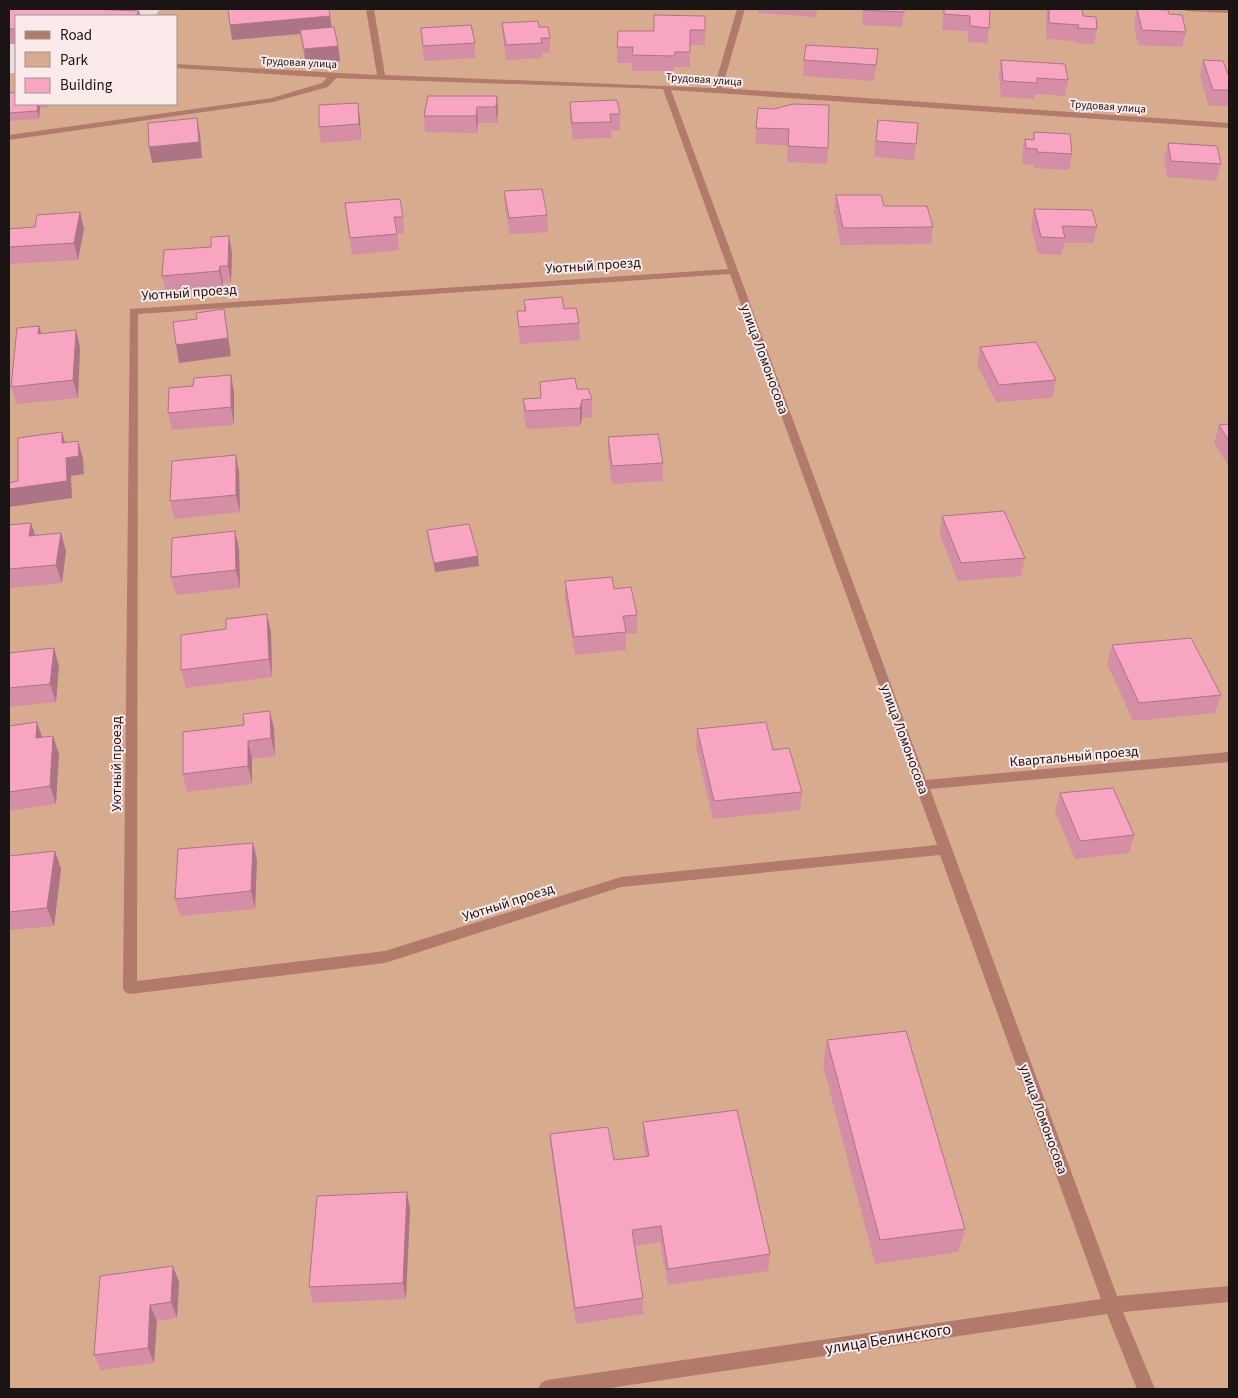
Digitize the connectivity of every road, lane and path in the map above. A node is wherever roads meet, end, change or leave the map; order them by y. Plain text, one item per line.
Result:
1 (370, 9) edge
2 (741, 9) edge
3 (1187, 9) edge
4 (1229, 11) edge
5 (178, 66) edge
6 (334, 76) junction
7 (381, 78) junction
8 (666, 87) junction
9 (716, 91) junction
10 (1229, 125) edge
11 (9, 138) edge
12 (733, 271) junction
13 (1229, 757) edge
14 (922, 785) junction
15 (945, 849) junction
16 (1229, 1294) edge
17 (1112, 1304) junction
18 (547, 1389) edge
19 (1146, 1389) edge

1 - 7 street
2 - 9 street
3 - 4 street
5 - 6 street, Трудовая улица
6 - 7 street, Трудовая улица
6 - 11 street
7 - 8 street, Трудовая улица
8 - 9 street, Трудовая улица
8 - 12 street, улица Ломоносова
9 - 10 street, Трудовая улица
12 - 14 street, улица Ломоносова
12 - 15 street, Уютный проезд
13 - 14 street, Квартальный проезд
14 - 15 street, улица Ломоносова
15 - 17 street, улица Ломоносова
16 - 17 street, улица Белинского
17 - 18 street, улица Белинского
17 - 19 street, улица Ломоносова

